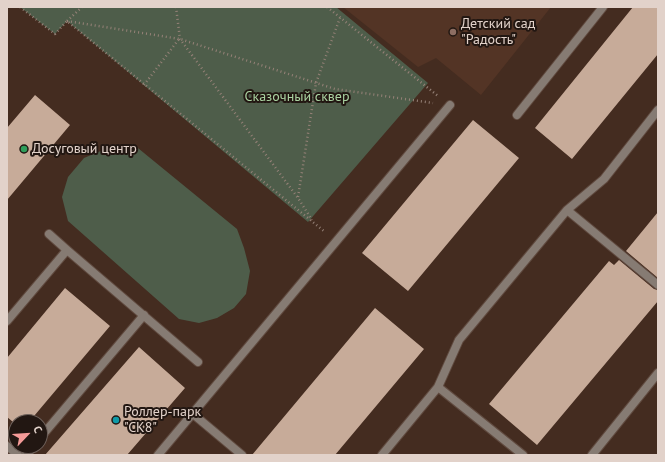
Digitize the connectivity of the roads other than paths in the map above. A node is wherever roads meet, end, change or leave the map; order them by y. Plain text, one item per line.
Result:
1 (603, 7) edge
2 (450, 105) road end
3 (658, 110) edge
4 (517, 115) dead end
5 (567, 210) junction
6 (49, 234) dead end
7 (67, 250) junction
8 (658, 284) edge
9 (144, 315) junction
10 (7, 321) edge
11 (198, 362) dead end
12 (658, 373) edge
13 (438, 387) junction
14 (193, 414) junction
15 (48, 429) edge
16 (7, 446) edge
17 (18, 455) edge
18 (158, 455) edge
19 (242, 455) edge
20 (382, 455) edge
21 (523, 455) edge
22 (592, 455) edge

1 - 4 lane
2 - 14 lane
3 - 5 lane
5 - 8 lane
5 - 13 lane
6 - 7 lane
7 - 9 lane
7 - 10 lane
9 - 11 lane
9 - 15 lane
12 - 22 lane
13 - 20 lane
13 - 21 lane
14 - 18 lane
14 - 19 lane
16 - 17 lane

